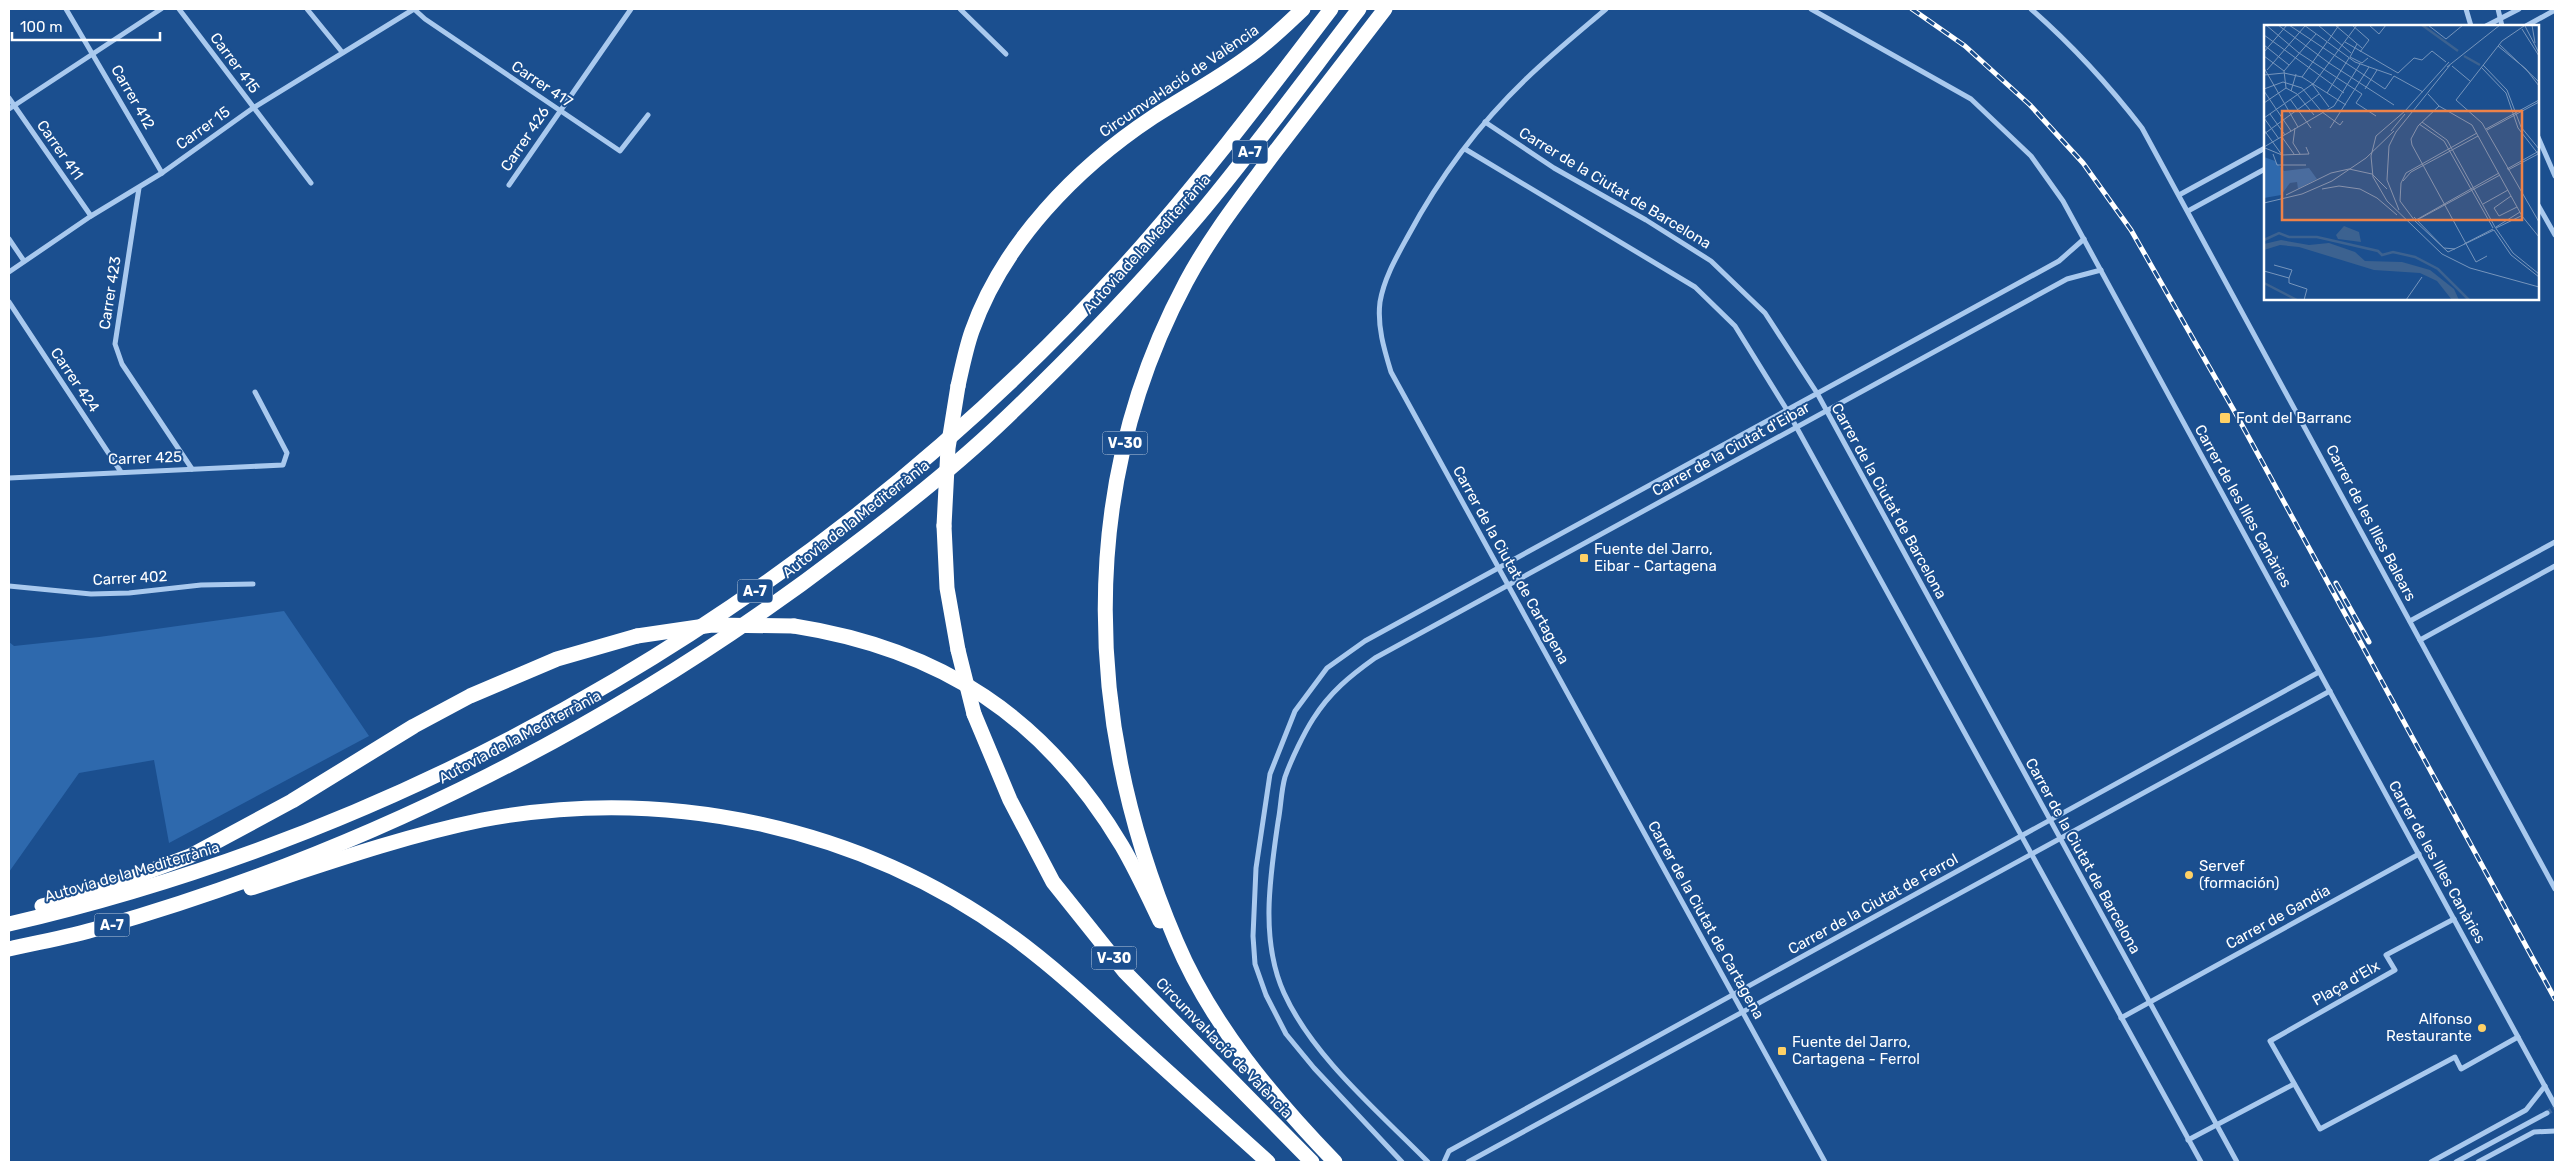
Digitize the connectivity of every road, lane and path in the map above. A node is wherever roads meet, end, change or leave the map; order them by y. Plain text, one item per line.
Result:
1 (66, 9) edge
2 (161, 9) edge
3 (179, 9) edge
4 (308, 9) edge
5 (414, 9) edge
6 (631, 9) edge
7 (960, 9) edge
8 (1303, 9) edge
9 (1331, 9) edge
10 (1359, 9) edge
11 (1385, 9) edge
12 (1606, 9) edge
13 (1811, 9) edge
14 (2031, 9) edge
15 (2466, 9) edge
16 (2498, 9) edge
17 (2519, 9) edge
18 (2555, 10) edge
19 (2500, 19) junction
20 (2471, 25) edge
21 (2488, 25) edge
22 (2502, 25) edge
23 (2528, 25) edge
24 (342, 52) junction
25 (94, 54) junction
26 (1006, 54) dead end
27 (9, 98) edge
28 (14, 106) junction
29 (253, 108) junction
30 (9, 109) edge
31 (560, 111) junction
32 (648, 115) dead end
33 (1485, 122) junction
34 (2539, 139) edge
35 (1465, 148) junction
36 (2264, 149) edge
37 (2264, 170) edge
38 (162, 173) junction
39 (2555, 176) edge
40 (311, 183) dead end
41 (509, 185) dead end
42 (140, 188) junction
43 (2179, 195) junction
44 (2539, 208) edge
45 (2188, 212) junction
46 (91, 216) junction
47 (2555, 235) edge
48 (9, 239) edge
49 (2084, 240) junction
50 (24, 261) junction
51 (2100, 270) junction
52 (9, 272) edge
53 (9, 302) edge
54 (255, 392) dead end
55 (1817, 394) junction
56 (1787, 410) junction
57 (1826, 411) junction
58 (1796, 427) junction
59 (192, 469) junction
60 (121, 472) junction
61 (9, 478) edge
62 (2555, 542) edge
63 (2555, 566) edge
64 (1498, 568) junction
65 (253, 584) dead end
66 (9, 586) edge
67 (1508, 586) junction
68 (2410, 621) junction
69 (2420, 640) junction
70 (2319, 672) junction
71 (2330, 691) junction
72 (2050, 821) junction
73 (2021, 836) junction
74 (2060, 839) junction
75 (2031, 854) junction
76 (2419, 854) junction
77 (2555, 889) edge
78 (213, 893) junction
79 (9, 915) edge
80 (2454, 918) junction
81 (9, 924) edge
82 (1176, 942) junction
83 (9, 949) edge
84 (1733, 995) junction
85 (2149, 1002) junction
86 (1742, 1012) junction
87 (2121, 1018) junction
88 (2518, 1037) junction
89 (2294, 1084) junction
90 (2545, 1086) junction
91 (2555, 1105) edge
92 (2547, 1113) tunnel mouth
93 (2216, 1125) junction
94 (2555, 1131) edge
95 (2188, 1140) junction
96 (1268, 1162) edge
97 (1312, 1162) edge
98 (1335, 1162) edge
99 (1402, 1162) edge
100 (1428, 1162) edge
101 (1444, 1162) edge
102 (1468, 1162) edge
103 (1825, 1162) edge
104 (2201, 1162) edge
105 (2236, 1162) edge
106 (2431, 1162) edge
107 (2456, 1162) edge
108 (2478, 1162) edge

1 - 25 street, Carrer 412
2 - 25 street
3 - 29 street, Carrer 415
4 - 24 street
5 - 24 street, Carrer 15
5 - 31 street, Carrer 417
6 - 31 street, Carrer 426
7 - 26 street
8 - 97 highway, Circumval·lació de València / V-30, bridge
9 - 81 highway, Autovia de la Mediterrània / A-7
10 - 78 highway, Autovia de la Mediterrània / A-7
11 - 82 highway, Circumval·lació de València / V-30
12 - 33 street, Carrer de la Ciutat de Cartagena
13 - 49 street, Carrer de les Illes Canàries
14 - 43 street, Carrer de les Illes Balears
15 - 20 street
16 - 19 street
17 - 19 street
18 - 23 street
19 - 21 street
19 - 22 street
24 - 29 street, Carrer 15
25 - 28 street
25 - 38 street, Carrer 412
27 - 28 street, Carrer 411
28 - 30 street
28 - 46 street, Carrer 411
29 - 38 street, Carrer 15
29 - 40 street, Carrer 415
31 - 32 street, Carrer 417
31 - 41 street, Carrer 426
33 - 35 street, Carrer de la Ciutat de Cartagena
33 - 55 street, Carrer de la Ciutat de Barcelona
34 - 39 street
35 - 56 street
35 - 64 street, Carrer de la Ciutat de Cartagena
36 - 43 street
37 - 45 street
38 - 42 street, Carrer 15
42 - 46 street, Carrer 15
42 - 59 street, Carrer 423
43 - 45 street, Carrer de les Illes Balears
44 - 47 street
45 - 68 street, Carrer de les Illes Balears
46 - 50 street, Carrer 15
48 - 50 street
49 - 51 street, Carrer de les Illes Canàries
49 - 55 street, Carrer de la Ciutat d'Eibar
50 - 52 street, Carrer 15
51 - 57 street, Carrer de la Ciutat d'Eibar
51 - 70 street, Carrer de les Illes Canàries
53 - 60 street, Carrer 424
54 - 59 street, Carrer 425
55 - 56 street, Carrer de la Ciutat d'Eibar
55 - 57 street, Carrer de la Ciutat de Barcelona
56 - 58 street
56 - 64 street, Carrer de la Ciutat d'Eibar
57 - 58 street, Carrer de la Ciutat d'Eibar
57 - 72 street, Carrer de la Ciutat de Barcelona
58 - 67 street, Carrer de la Ciutat d'Eibar
58 - 73 street
59 - 60 street, Carrer 425
60 - 61 street, Carrer 425
62 - 68 street
63 - 69 street
64 - 67 street, Carrer de la Ciutat de Cartagena
64 - 99 street, Carrer de la Ciutat d'Eibar
65 - 66 street, Carrer 402
67 - 84 street, Carrer de la Ciutat de Cartagena
67 - 100 street, Carrer de la Ciutat d'Eibar
68 - 69 street, Carrer de les Illes Balears
69 - 77 street, Carrer de les Illes Balears
70 - 71 street, Carrer de les Illes Canàries
70 - 72 street, Carrer de la Ciutat de Ferrol
71 - 74 street
71 - 76 street, Carrer de les Illes Canàries
72 - 73 street, Carrer de la Ciutat de Ferrol
72 - 74 street, Carrer de la Ciutat de Barcelona
73 - 75 street
73 - 84 street, Carrer de la Ciutat de Ferrol
74 - 75 street
74 - 85 street, Carrer de la Ciutat de Barcelona
75 - 86 street
75 - 87 street
76 - 80 street, Carrer de les Illes Canàries
76 - 85 street, Carrer de Gandia
78 - 83 highway, Autovia de la Mediterrània / A-7
78 - 96 highway
79 - 82 highway, bridge
80 - 88 street, Carrer de les Illes Canàries
80 - 89 street, Plaça d'Elx
82 - 98 highway, Circumval·lació de València / V-30
84 - 86 street, Carrer de la Ciutat de Cartagena
84 - 101 street, Carrer de la Ciutat de Ferrol
85 - 87 street
85 - 93 street, Carrer de la Ciutat de Barcelona
86 - 102 street
86 - 103 street, Carrer de la Ciutat de Cartagena
87 - 95 street
88 - 89 street, Plaça d'Elx
88 - 90 street, Carrer de les Illes Canàries
89 - 93 street
90 - 91 street, Carrer de les Illes Canàries
90 - 106 street
92 - 107 street
93 - 95 street
93 - 105 street, Carrer de la Ciutat de Barcelona
94 - 108 street
95 - 104 street

